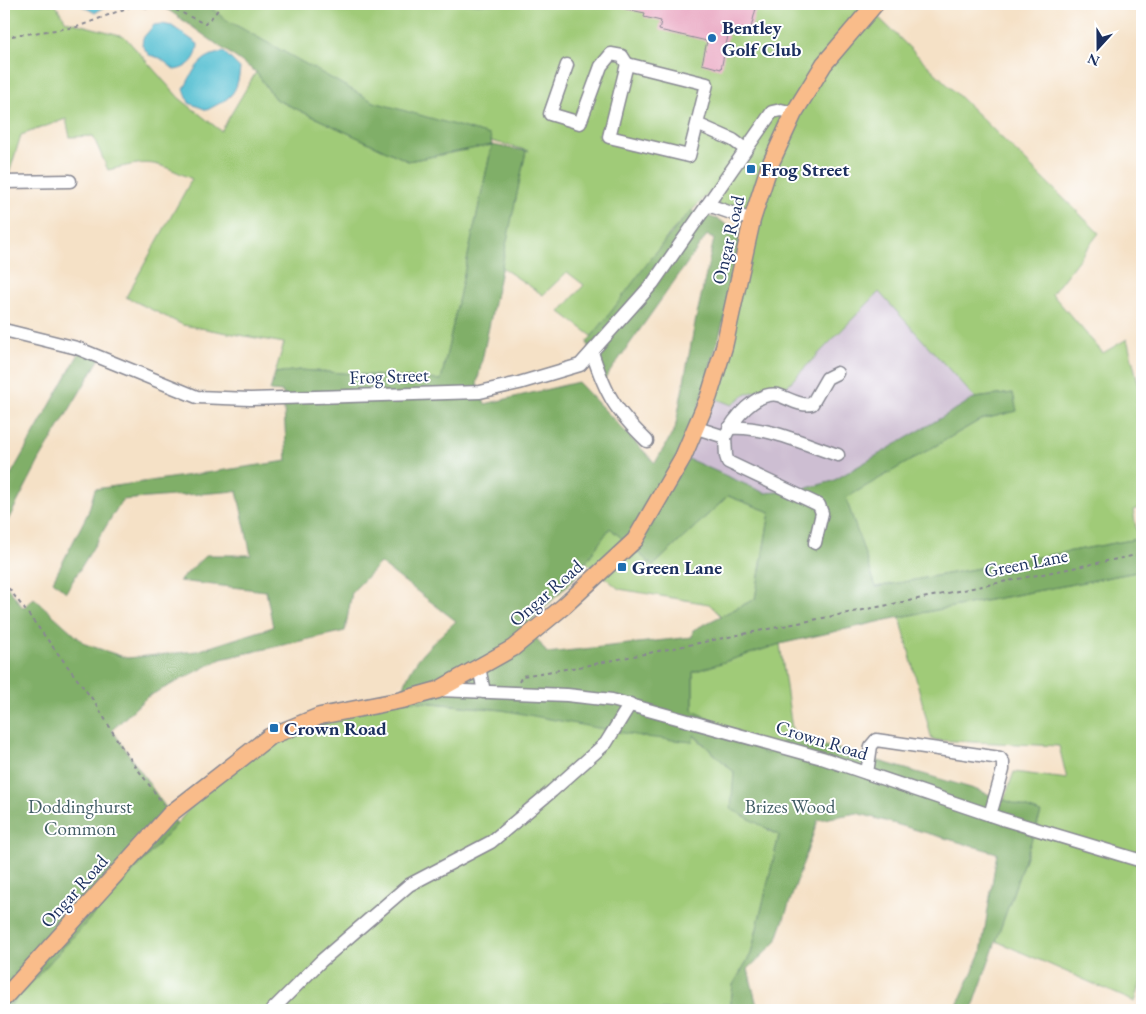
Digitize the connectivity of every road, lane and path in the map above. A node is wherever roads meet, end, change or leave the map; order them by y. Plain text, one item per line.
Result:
1 (222, 4) edge
2 (875, 4) edge
3 (4, 37) edge
4 (627, 64) junction
5 (567, 66) dead end
6 (794, 113) junction
7 (697, 124) junction
8 (745, 149) junction
9 (70, 181) dead end
10 (4, 182) edge
11 (706, 206) junction
12 (752, 220) junction
13 (4, 330) edge
14 (592, 352) junction
15 (837, 373) dead end
16 (698, 428) junction
17 (727, 432) junction
18 (647, 441) dead end
19 (838, 455) dead end
20 (815, 544) dead end
21 (1142, 554) edge
22 (4, 582) edge
23 (479, 667) junction
24 (438, 690) junction
25 (484, 692) junction
26 (514, 693) junction
27 (630, 704) junction
28 (867, 774) junction
29 (170, 814) junction
30 (990, 815) junction
31 (1142, 860) edge
32 (4, 998) edge
33 (272, 1010) edge

1 - 3 path
2 - 6 main road, Ongar Road
4 - 5 street
4 - 7 street
4 - 7 street
6 - 8 street, Frog Street
6 - 12 main road, Ongar Road
7 - 8 street
8 - 11 street, Frog Street
9 - 10 street
11 - 12 street
11 - 14 street, Frog Street
12 - 16 main road, Ongar Road
13 - 14 street, Frog Street
14 - 18 street
15 - 17 street
16 - 17 street
16 - 23 main road, Ongar Road
17 - 19 street
17 - 20 street
21 - 26 path, Green Lane
22 - 29 path
23 - 24 main road, Ongar Road
23 - 25 street
24 - 25 street, Crown Road
24 - 29 main road, Ongar Road
25 - 26 street, Crown Road
26 - 27 street, Crown Road
27 - 28 street, Crown Road
27 - 33 street
28 - 30 street, Crown Road
28 - 30 street
29 - 32 main road, Ongar Road
30 - 31 street, Crown Road

